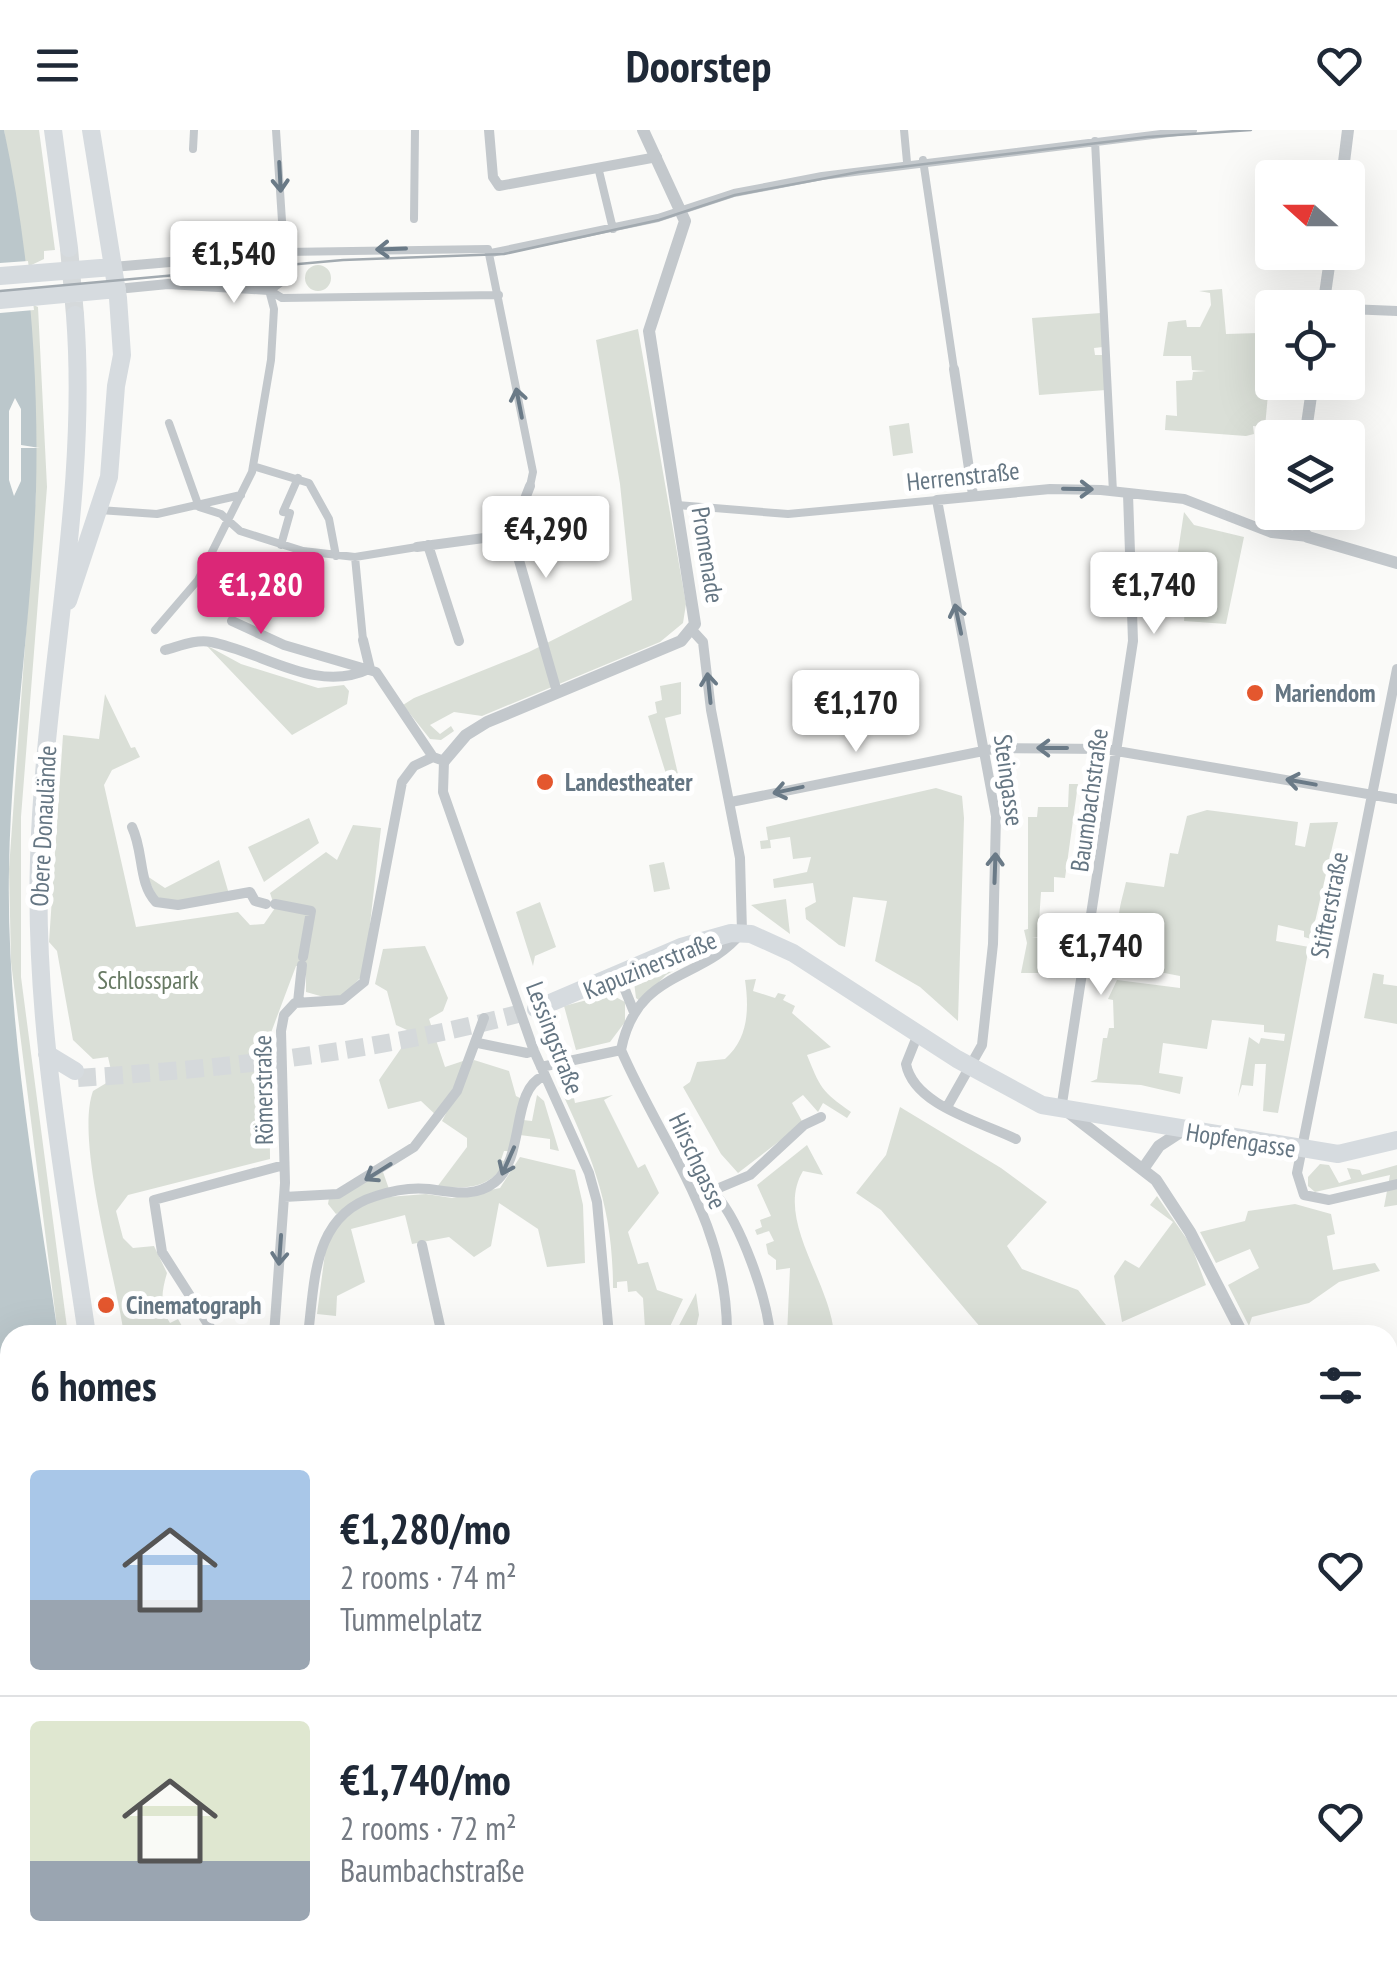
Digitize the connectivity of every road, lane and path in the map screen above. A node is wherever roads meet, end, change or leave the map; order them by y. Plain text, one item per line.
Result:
1 (53, 130) edge
2 (91, 130) edge
3 (194, 130) edge
4 (276, 130) edge
5 (416, 130) edge
6 (489, 130) edge
7 (644, 130) edge
8 (904, 130) edge
9 (1193, 130) edge
10 (1348, 130) edge
11 (1147, 132) edge
12 (1095, 141) junction
13 (193, 148) dead end
14 (658, 157) junction
15 (923, 160) junction
16 (1344, 160) edge
17 (907, 162) junction
18 (599, 171) junction
19 (683, 210) junction
20 (414, 218) dead end
21 (613, 229) junction
22 (69, 248) tunnel mouth
23 (282, 252) junction
24 (491, 253) junction
25 (114, 266) junction
26 (0, 276) edge
27 (117, 289) junction
28 (269, 290) junction
29 (499, 295) junction
30 (0, 300) edge
31 (1365, 310) edge
32 (1397, 312) edge
33 (76, 315) tunnel mouth
34 (954, 369) joint
35 (169, 424) dead end
36 (76, 452) junction
37 (112, 458) junction
38 (254, 466) junction
39 (298, 478) junction
40 (530, 486) joint
41 (1113, 492) junction
42 (1128, 494) junction
43 (242, 495) junction
44 (973, 495) junction
45 (937, 500) junction
46 (677, 505) junction
47 (199, 507) junction
48 (98, 510) junction
49 (228, 519) junction
50 (1250, 525) junction
51 (1255, 525) edge
52 (1304, 530) edge
53 (514, 534) junction
54 (1308, 536) junction
55 (67, 540) junction
56 (281, 544) junction
57 (423, 546) junction
58 (336, 556) junction
59 (355, 557) junction
60 (1397, 563) edge
61 (60, 620) junction
62 (232, 620) dead end
63 (155, 630) dead end
64 (692, 630) junction
65 (363, 640) joint
66 (460, 641) dead end
67 (165, 650) dead end
68 (370, 669) junction
69 (1397, 669) edge
70 (557, 692) junction
71 (986, 748) junction
72 (1117, 751) junction
73 (439, 760) junction
74 (1372, 794) junction
75 (1397, 799) edge
76 (731, 802) junction
77 (132, 827) dead end
78 (742, 932) junction
79 (619, 974) junction
80 (298, 1002) junction
81 (536, 1009) tunnel mouth
82 (634, 1012) junction
83 (484, 1018) dead end
84 (918, 1034) junction
85 (478, 1043) junction
86 (621, 1050) junction
87 (534, 1051) junction
88 (47, 1054) junction
89 (972, 1068) junction
90 (542, 1071) junction
91 (51, 1080) junction
92 (947, 1107) junction
93 (1071, 1113) junction
94 (820, 1117) dead end
95 (1182, 1131) junction
96 (1016, 1139) dead end
97 (1397, 1140) edge
98 (1301, 1149) junction
99 (284, 1165) junction
100 (1143, 1169) junction
101 (1397, 1184) edge
102 (702, 1195) junction
103 (284, 1196) junction
104 (422, 1245) dead end
105 (85, 1325) edge
106 (209, 1325) edge
107 (275, 1325) edge
108 (309, 1325) edge
109 (440, 1325) edge
110 (608, 1325) edge
111 (726, 1325) edge
112 (767, 1325) edge
113 (1238, 1325) edge

1 - 22 main road
2 - 25 main road
3 - 13 street
4 -> 23 street
5 - 20 street
6 - 18 street
7 - 14 street
8 - 17 street
9 - 11 street
10 - 16 street
11 - 12 street
12 - 15 street
12 - 41 street
14 - 18 street
14 - 19 street
15 - 17 street
15 - 34 street
17 - 19 street
18 - 21 street
19 - 21 street
19 - 46 street, Promenade
21 - 24 street
24 -> 23 street
23 - 25 street
23 - 28 street
24 - 29 street
25 - 26 main road
25 - 27 main road
27 - 28 street
27 - 30 main road
27 - 37 main road
28 - 29 street
28 - 38 street
40 -> 29 street
31 - 32 street
33 - 36 main road, Obere Donaulände
34 - 44 street
35 - 47 street
36 - 37 main road
36 - 55 main road, Obere Donaulände
37 - 48 main road
37 - 55 main road
38 - 39 street
38 - 43 street
39 - 56 street
39 - 58 street
40 - 53 street
41 - 42 street, Herrenstraße
44 -> 41 street, Herrenstraße
42 - 50 street, Herrenstraße
42 - 72 street, Baumbachstraße
43 - 47 street
43 - 49 street
44 - 45 street, Herrenstraße
45 - 46 street, Herrenstraße
71 -> 45 street, Steingasse
46 - 64 street, Promenade
47 - 48 street
47 - 49 street
48 - 61 main road
49 - 56 street
49 - 63 street
50 - 51 street, Herrenstraße
50 - 54 street, Herrenstraße
52 - 54 street, Herrenstraße
53 - 57 street
53 - 70 street
54 - 60 street, Herrenstraße
55 - 61 main road, Obere Donaulände
56 - 58 street
57 - 59 street
57 - 66 street
58 - 59 street
59 - 65 street
61 - 88 main road, Obere Donaulände
62 - 68 street
64 - 70 street, Promenade
76 -> 64 street
65 - 68 street
67 - 68 street
68 - 73 street
69 - 74 street, Stifterstraße
70 - 73 street, Promenade
72 -> 71 street
71 -> 76 street
89 -> 71 street, Steingasse
74 -> 72 street
72 - 93 street, Baumbachstraße
73 - 80 street
73 - 87 street, Lessingstraße
74 - 75 street
74 - 98 street, Stifterstraße
76 - 78 street
77 - 80 street, Römerstraße
78 - 79 main road, Kapuzinerstraße
78 - 82 street
78 - 84 main road, Kapuzinerstraße
79 - 81 main road, Kapuzinerstraße
79 - 82 street
80 - 99 street, Römerstraße
82 - 86 street
83 - 85 street
84 - 89 main road, Kapuzinerstraße
84 - 92 street
85 - 87 street
85 -> 103 street
86 - 90 street
86 - 102 street, Hirschgasse
87 - 90 street, Lessingstraße
88 - 91 main road, Obere Donaulände
88 - 91 main road
89 - 92 street
89 - 93 main road, Kapuzinerstraße
90 -> 108 street
90 - 110 street, Lessingstraße
91 - 105 main road, Obere Donaulände
92 - 96 street
93 - 95 main road, Hopfengasse
93 - 100 street, Kapuzinerstraße
94 - 102 street
95 - 98 main road, Hopfengasse
95 - 100 street
97 - 98 main road, Hopfengasse
98 - 101 street, Stifterstraße
99 - 103 street, Römerstraße
99 - 106 street
100 - 113 street, Kapuzinerstraße
102 - 111 street, Hirschgasse
102 - 112 street
103 -> 107 street, Römerstraße
104 - 109 street

